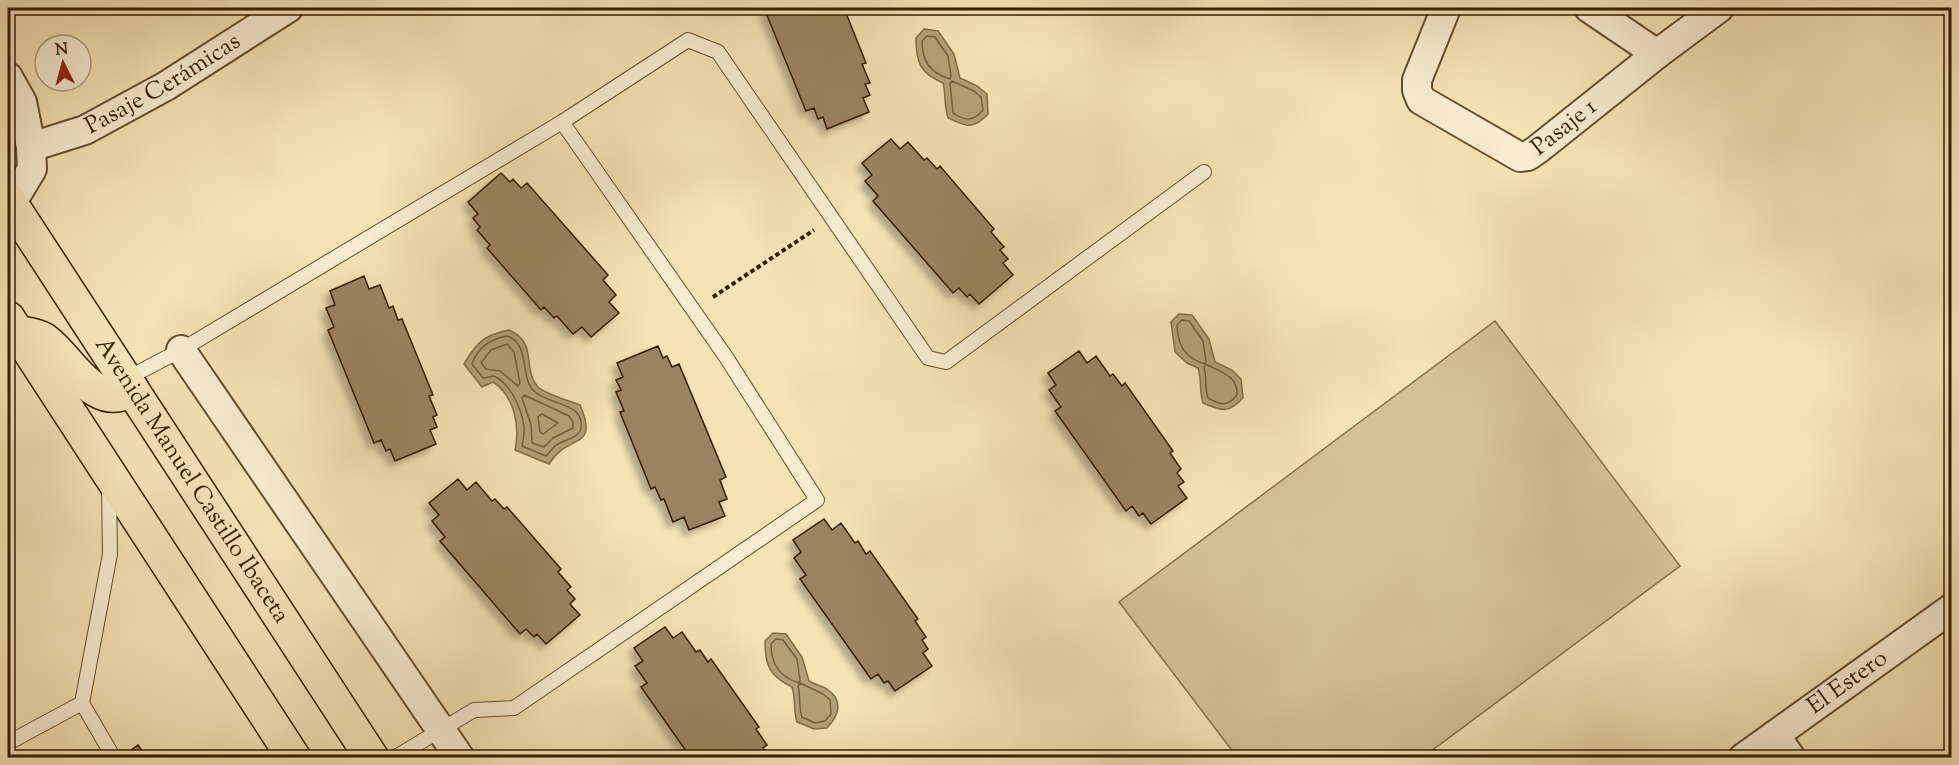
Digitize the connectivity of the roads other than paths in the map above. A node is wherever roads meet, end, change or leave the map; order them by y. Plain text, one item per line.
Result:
1 (288, 8) edge
2 (1446, 8) edge
3 (1589, 8) edge
4 (1719, 8) edge
5 (1657, 54) junction
6 (8, 77) edge
7 (562, 122) junction
8 (31, 147) junction
9 (1204, 172) dead end
10 (9, 201) edge
11 (11, 325) edge
12 (181, 350) junction
13 (129, 384) junction
14 (109, 474) junction
15 (1952, 608) edge
16 (82, 703) junction
17 (441, 731) junction
18 (8, 743) edge
19 (1783, 746) edge
20 (114, 758) edge
21 (294, 758) edge
22 (372, 758) edge
23 (394, 758) edge
24 (460, 758) edge
25 (1743, 758) edge

1 - 8 street, Pasaje Cerámicas
2 - 5 street, Pasaje 1
3 - 5 street
4 - 5 street, Pasaje 1
6 - 8 street, Avenida Manuel Castillo Ibaceta
7 - 9 lane
7 - 12 lane
7 - 17 lane
8 - 10 street, Avenida Manuel Castillo Ibaceta
10 - 13 highway, Avenida Manuel Castillo Ibaceta
11 - 13 highway
11 - 14 highway
12 - 13 lane
12 - 17 street
13 - 22 highway, Avenida Manuel Castillo Ibaceta
14 - 16 lane
14 - 21 highway
15 - 19 street, El Estero
16 - 18 lane
16 - 20 lane
17 - 23 lane
17 - 24 street
19 - 25 street, El Estero

